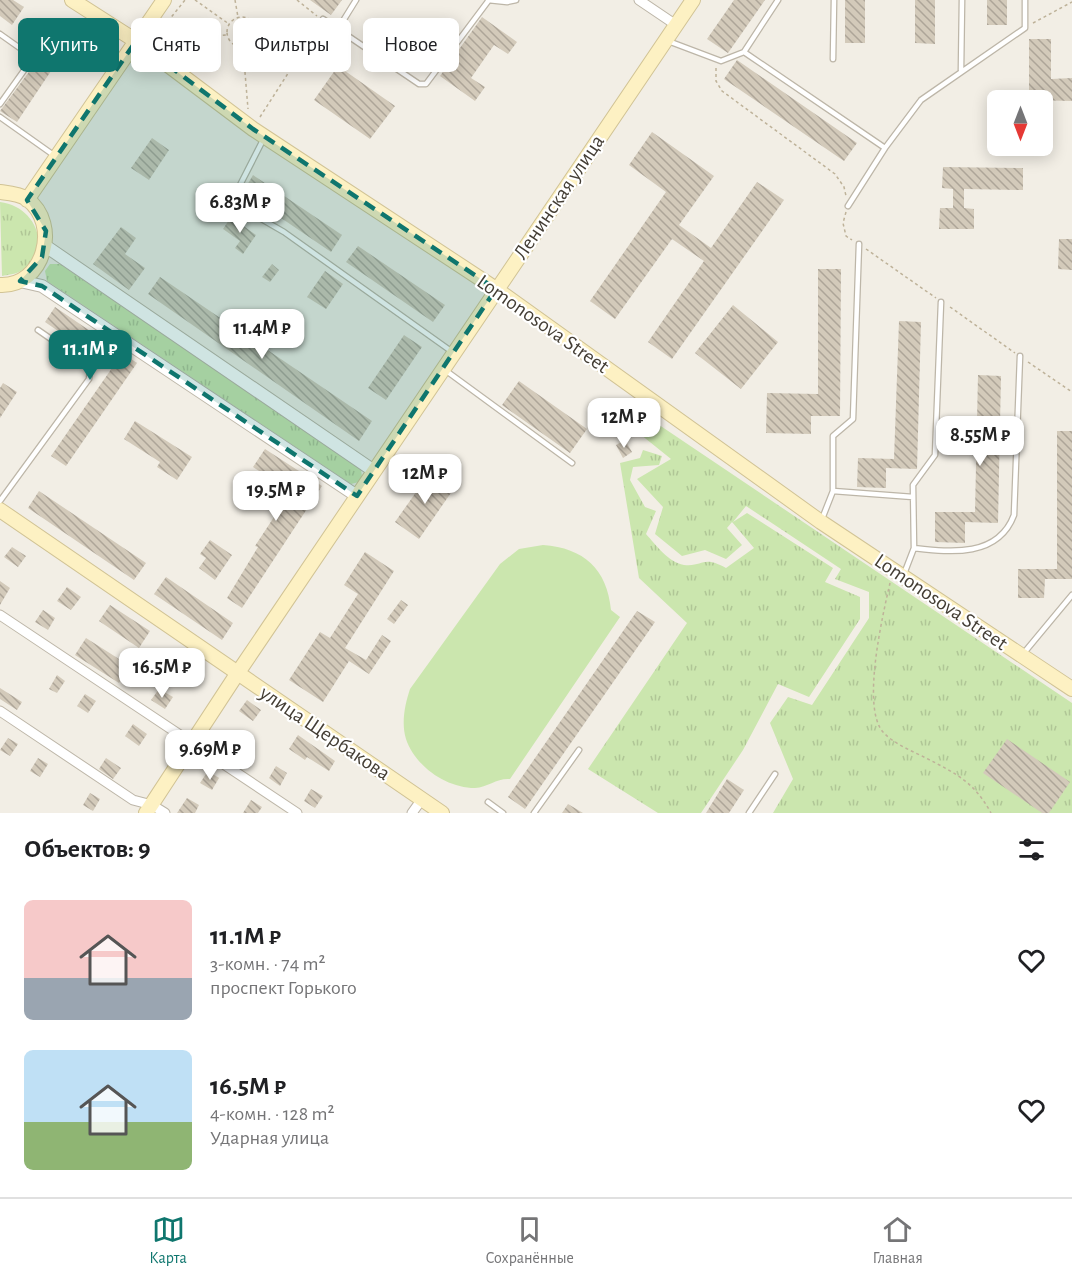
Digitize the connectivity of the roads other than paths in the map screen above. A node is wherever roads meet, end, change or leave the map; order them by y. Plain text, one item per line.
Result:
1 (72, 0) edge
2 (164, 0) edge
3 (357, 0) edge
4 (488, 0) edge
5 (516, 0) edge
6 (639, 0) edge
7 (693, 0) edge
8 (778, 0) edge
9 (834, 0) edge
10 (962, 0) edge
11 (1024, 0) edge
12 (152, 18) edge
13 (346, 18) edge
14 (676, 25) junction
15 (0, 34) edge
16 (131, 39) edge
17 (351, 39) edge
18 (666, 41) junction
19 (131, 49) edge
20 (744, 52) junction
21 (833, 59) dead end
22 (961, 70) junction
23 (180, 72) edge
24 (0, 104) edge
25 (0, 117) edge
26 (265, 136) junction
27 (885, 148) junction
28 (55, 156) junction
29 (0, 192) edge
30 (27, 200) junction
31 (848, 206) road end
32 (859, 244) road end
33 (44, 245) junction
34 (20, 281) junction
35 (0, 285) edge
36 (496, 290) junction
37 (941, 302) road end
38 (38, 330) dead end
39 (453, 353) junction
40 (1020, 356) road end
41 (443, 368) junction
42 (572, 463) dead end
43 (374, 471) junction
44 (832, 491) junction
45 (357, 496) junction
46 (913, 497) junction
47 (0, 501) edge
48 (0, 510) edge
49 (820, 522) junction
50 (914, 548) junction
51 (898, 574) junction
52 (1072, 595) edge
53 (0, 615) edge
54 (1021, 656) junction
55 (237, 674) junction
56 (1072, 689) edge
57 (0, 711) edge
58 (191, 741) junction
59 (579, 750) dead end
60 (775, 774) dead end
61 (422, 799) junction
62 (488, 802) dead end
63 (149, 809) edge
64 (165, 813) edge
65 (297, 813) edge
66 (411, 813) edge
67 (442, 813) edge
68 (503, 813) edge
69 (534, 813) edge
70 (749, 813) edge

1 - 16 main road, Lomonosova Street
2 - 12 main road
3 - 13 lane
4 - 5 lane
4 - 17 lane
6 - 14 street
7 - 14 main road, Ленинская улица
8 - 20 lane
9 - 21 lane
10 - 22 lane
11 - 22 lane
14 - 18 main road, Ленинская улица
15 - 24 lane
18 - 20 lane
18 - 36 main road, Ленинская улица
19 - 28 main road
20 - 27 lane
22 - 27 lane
23 - 26 main road, Lomonosova Street
25 - 28 lane
26 - 36 main road, Lomonosova Street
26 - 39 lane
27 - 31 lane
28 - 30 main road
29 - 30 main road
30 - 33 main road
32 - 44 lane
33 - 34 main road
33 - 43 street
34 - 35 main road
34 - 45 street
36 - 39 main road, Ленинская улица
36 - 49 main road, Lomonosova Street
37 - 46 lane
38 - 47 lane
39 - 41 main road, Ленинская улица
40 - 50 lane
41 - 42 lane
41 - 43 main road, Ленинская улица
43 - 45 main road, Ленинская улица
44 - 46 lane
44 - 49 lane
45 - 55 main road, Ленинская улица
46 - 50 lane
48 - 55 main road, улица Щербакова
49 - 51 main road, Lomonosova Street
50 - 51 lane
51 - 54 main road, Lomonosova Street
52 - 54 lane
53 - 58 street
54 - 56 main road, Lomonosova Street
55 - 58 main road, Ленинская улица
55 - 61 main road, улица Щербакова
57 - 63 street
58 - 63 main road, Ленинская улица
58 - 65 street
59 - 69 lane
60 - 70 lane
61 - 66 street
61 - 67 main road, улица Щербакова
62 - 68 lane
63 - 64 street

